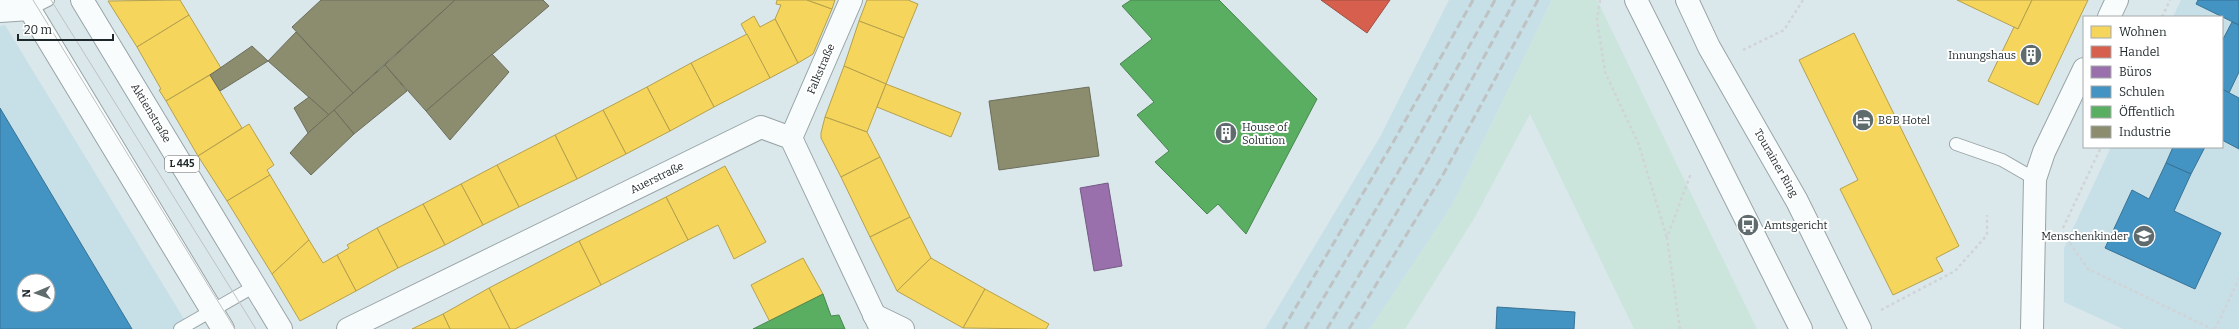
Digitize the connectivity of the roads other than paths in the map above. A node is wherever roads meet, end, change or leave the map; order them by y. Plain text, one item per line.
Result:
1 (82, 0) edge
2 (851, 0) edge
3 (1636, 0) edge
4 (1687, 0) edge
5 (2117, 0) edge
6 (34, 3) edge
7 (0, 11) edge
8 (2109, 16) edge
9 (2083, 71) edge
10 (791, 138) junction
11 (1956, 144) dead end
12 (2035, 179) junction
13 (255, 286) junction
14 (217, 320) edge
15 (878, 322) edge
16 (180, 329) edge
17 (281, 329) edge
18 (348, 329) edge
19 (903, 329) edge
20 (1801, 329) edge
21 (1860, 329) edge
22 (2032, 329) edge

1 - 13 main road, Aktienstraße / L 445
2 - 10 main road, Falkstraße
3 - 20 main road
4 - 21 main road, Tourainer Ring
5 - 8 main road
6 - 7 main road
6 - 14 main road
9 - 12 main road
10 - 15 main road
10 - 18 main road, Auerstraße
11 - 12 lane
12 - 22 main road
13 - 14 lane
13 - 17 main road, Aktienstraße / L 445
14 - 16 lane
15 - 19 main road

